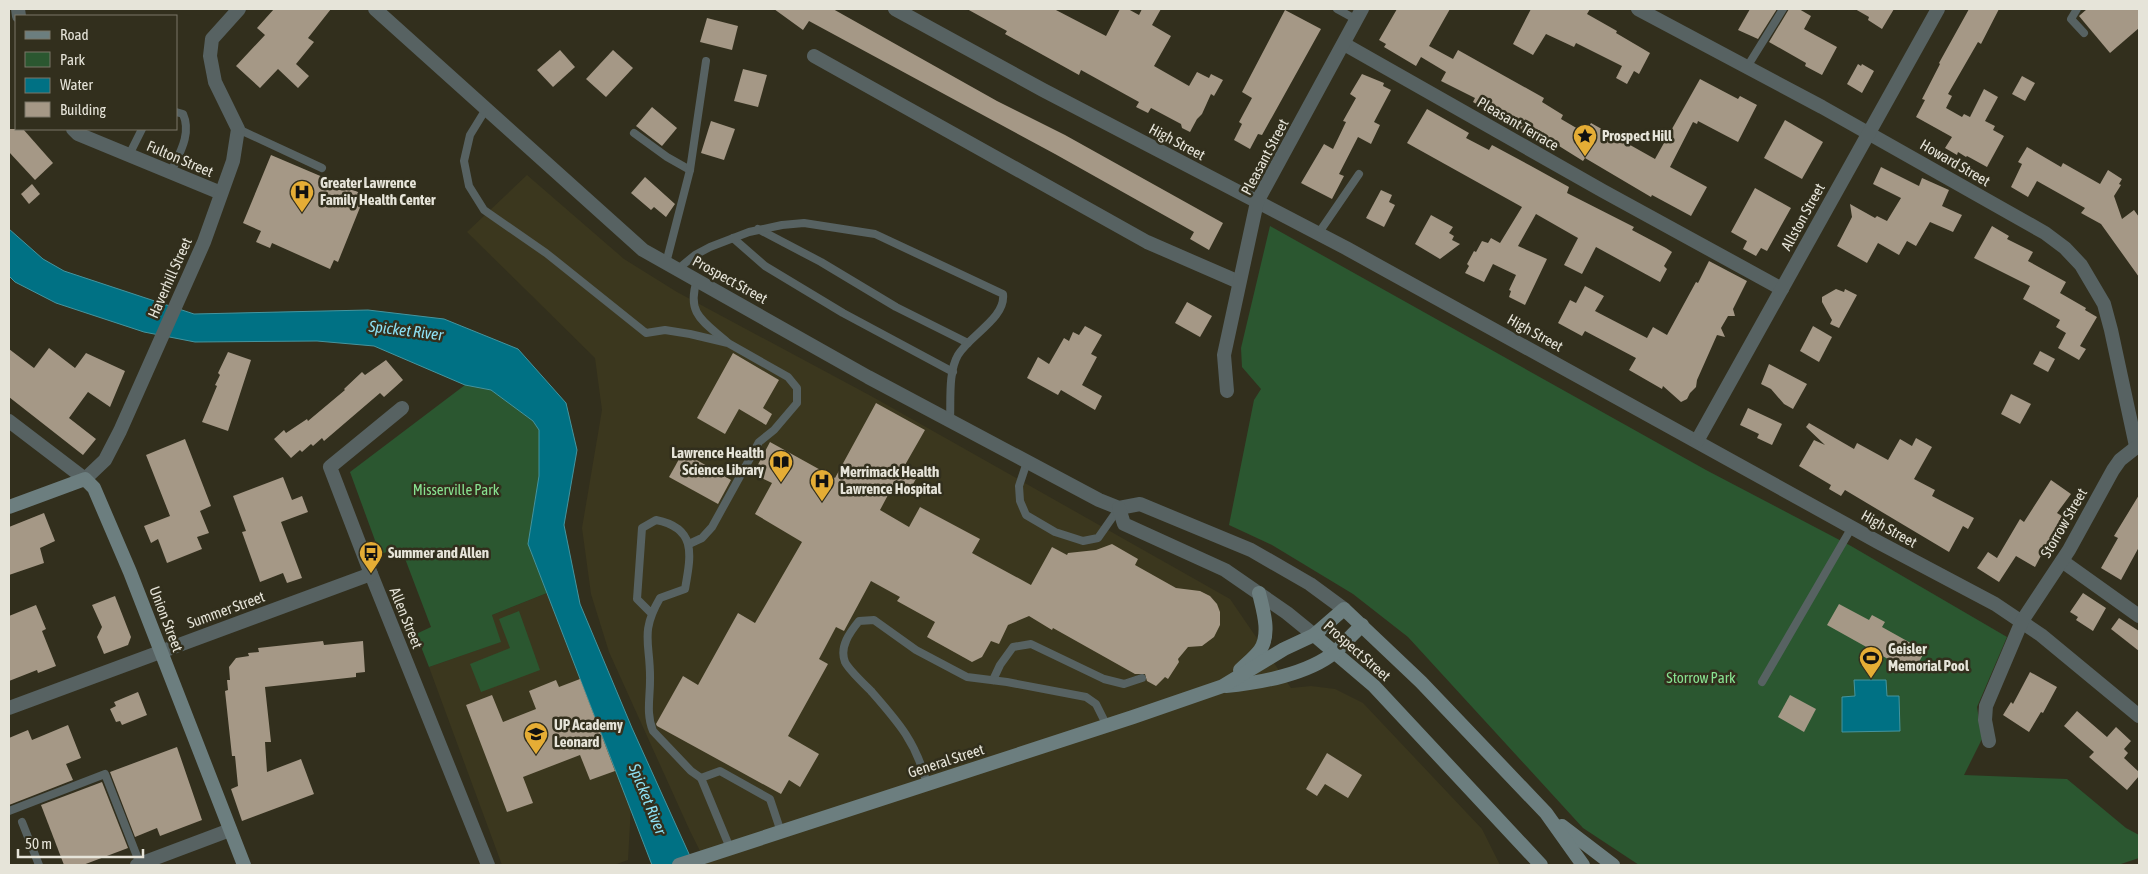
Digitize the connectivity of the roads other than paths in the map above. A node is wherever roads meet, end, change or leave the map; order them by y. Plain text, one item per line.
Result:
1 (239, 9) edge
2 (375, 9) edge
3 (895, 9) edge
4 (1337, 9) edge
5 (1638, 9) edge
6 (1783, 9) edge
7 (1938, 9) edge
8 (2076, 9) edge
9 (1360, 14) edge
10 (2084, 34) dead end
11 (1344, 44) junction
12 (814, 56) dead end
13 (706, 61) dead end
14 (1747, 68) junction
15 (486, 109) junction
16 (178, 113) edge
17 (238, 129) junction
18 (74, 130) edge
19 (142, 130) edge
20 (634, 133) dead end
21 (1869, 133) junction
22 (129, 155) junction
23 (322, 168) dead end
24 (690, 170) junction
25 (171, 172) junction
26 (1359, 174) dead end
27 (221, 193) junction
28 (1258, 202) junction
29 (758, 230) junction
30 (1318, 234) junction
31 (733, 238) junction
32 (672, 266) junction
33 (697, 280) junction
34 (1239, 282) junction
35 (1782, 289) junction
36 (728, 343) junction
37 (968, 343) junction
38 (953, 372) junction
39 (1227, 391) dead end
40 (402, 408) dead end
41 (950, 420) junction
42 (9, 421) edge
43 (1697, 441) junction
44 (2138, 446) edge
45 (1027, 462) junction
46 (85, 479) junction
47 (9, 507) edge
48 (1119, 508) junction
49 (1852, 527) junction
50 (689, 544) junction
51 (2062, 561) junction
52 (371, 574) junction
53 (1259, 593) junction
54 (1344, 609) junction
55 (651, 613) junction
56 (2139, 616) edge
57 (2022, 621) junction
58 (1362, 625) junction
59 (1314, 635) junction
60 (161, 651) junction
61 (1334, 652) junction
62 (1142, 678) dead end
63 (993, 680) junction
64 (1762, 682) dead end
65 (1223, 686) junction
66 (9, 708) edge
67 (2139, 716) edge
68 (1107, 726) junction
69 (1989, 741) dead end
70 (701, 778) junction
71 (928, 784) junction
72 (9, 811) edge
73 (1546, 813) junction
74 (22, 822) dead end
75 (230, 830) junction
76 (781, 832) junction
77 (730, 848) junction
78 (39, 865) edge
79 (138, 865) edge
80 (244, 865) edge
81 (488, 865) edge
82 (679, 865) edge
83 (1542, 865) edge
84 (1583, 865) edge
85 (1613, 865) edge

1 - 17 street
2 - 15 street, Prospect Street
3 - 28 street, High Street
4 - 9 lane
5 - 14 street, Howard Street
6 - 14 lane
7 - 21 street, Allston Street
8 - 10 lane
9 - 11 street, Pleasant Street
11 - 28 street, Pleasant Street
11 - 35 street, Pleasant Terrace
12 - 34 street
13 - 24 lane
14 - 21 street, Howard Street
15 - 32 street, Prospect Street
15 - 36 lane
16 - 25 lane
17 - 23 lane
17 - 27 street, Haverhill Street
18 - 22 street, Fulton Street
19 - 22 lane
20 - 24 lane
21 - 35 street, Allston Street
21 - 44 street, Howard Street
22 - 25 street, Fulton Street
24 - 32 lane
25 - 27 street, Fulton Street
26 - 30 lane
27 - 46 street, Haverhill Street
28 - 30 street, High Street
28 - 34 street, Pleasant Street
29 - 31 lane
29 - 37 lane
29 - 37 lane
30 - 43 street, High Street
31 - 32 lane
31 - 38 lane
32 - 33 street, Prospect Street
33 - 36 lane
33 - 41 street, Prospect Street
34 - 39 street, Pleasant Street
35 - 43 street, Allston Street
36 - 50 lane
37 - 38 lane
38 - 41 lane
40 - 52 street, Allen Street
41 - 45 street, Prospect Street
42 - 46 street, Union Street
43 - 49 street, High Street
44 - 51 street, Storrow Street
45 - 48 street, Prospect Street
45 - 48 lane
46 - 47 main road, Haverhill Street
46 - 60 main road, Union Street
48 - 53 street, Prospect Street
48 - 54 street, Prospect Street
49 - 57 street, High Street
49 - 64 lane
50 - 55 lane
50 - 55 lane
51 - 56 street
51 - 57 street, Storrow Street
52 - 60 street, Summer Street
52 - 81 street, Allen Street
53 - 59 street, Prospect Street
53 - 65 main road
54 - 58 main road, Prospect Street
54 - 59 main road, General Street
55 - 70 lane
57 - 67 street, High Street
57 - 69 street, Storrow Street
58 - 61 main road, General Street
58 - 73 main road, Prospect Street
59 - 61 main road, Prospect Street
59 - 65 main road, General Street
60 - 66 street, Summer Street
60 - 75 main road, Union Street
61 - 65 main road, General Street
61 - 83 main road, Prospect Street
62 - 63 lane
63 - 68 lane
63 - 71 lane
65 - 68 main road, General Street
68 - 71 main road, General Street
70 - 76 lane
70 - 77 lane
71 - 76 main road, General Street
72 - 79 lane
73 - 84 main road, Prospect Street
73 - 85 main road, Prospect Street
74 - 78 lane
75 - 79 street
75 - 80 main road, Union Street
76 - 77 main road, General Street
77 - 82 main road, General Street

